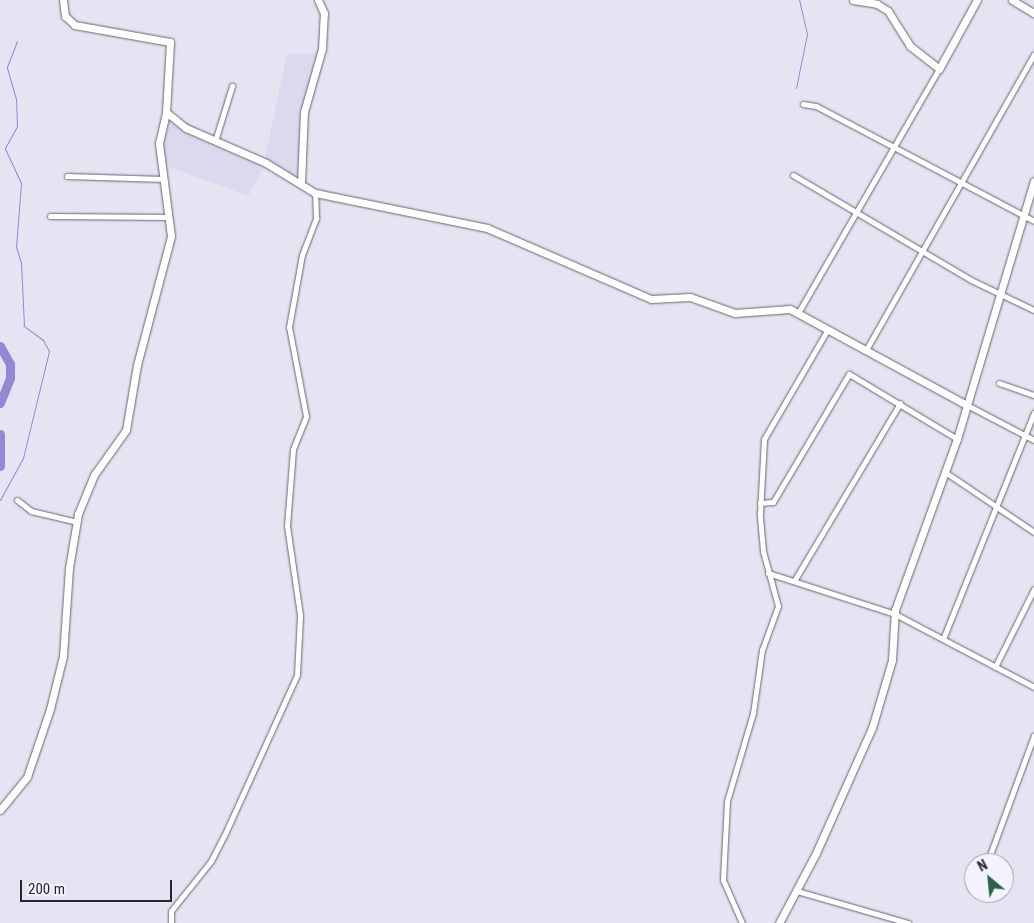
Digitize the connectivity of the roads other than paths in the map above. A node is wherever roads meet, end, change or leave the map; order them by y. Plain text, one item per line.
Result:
1 (63, 0) edge
2 (318, 0) edge
3 (853, 0) edge
4 (977, 0) edge
5 (1012, 0) edge
6 (1034, 13) edge
7 (1034, 54) edge
8 (939, 69) junction
9 (232, 86) dead end
10 (804, 104) dead end
11 (166, 112) junction
12 (215, 141) junction
13 (896, 149) junction
14 (793, 175) dead end
15 (67, 176) dead end
16 (164, 179) junction
17 (1034, 182) edge
18 (301, 183) junction
19 (964, 184) junction
20 (315, 192) junction
21 (855, 213) junction
22 (50, 216) dead end
23 (1024, 216) junction
24 (168, 217) junction
25 (1034, 220) edge
26 (923, 251) junction
27 (999, 295) junction
28 (1034, 310) edge
29 (798, 313) junction
30 (828, 329) junction
31 (866, 350) junction
32 (999, 383) dead end
33 (1034, 395) edge
34 (900, 403) junction
35 (967, 405) junction
36 (1034, 414) edge
37 (1025, 435) junction
38 (956, 439) junction
39 (1034, 440) edge
40 (945, 472) junction
41 (17, 500) dead end
42 (760, 503) junction
43 (998, 507) junction
44 (77, 522) junction
45 (1034, 532) edge
46 (768, 573) junction
47 (794, 581) junction
48 (1034, 589) edge
49 (894, 614) junction
50 (943, 639) junction
51 (995, 667) junction
52 (1034, 687) edge
53 (1034, 735) edge
54 (0, 810) edge
55 (992, 853) edge
56 (797, 891) junction
57 (171, 923) edge
58 (742, 923) edge
59 (779, 923) edge
60 (908, 923) edge

1 - 11 street
2 - 18 street
3 - 8 street
4 - 8 street
5 - 6 street
7 - 19 street
8 - 13 street
9 - 12 street
10 - 13 street
11 - 12 street
11 - 16 street
12 - 18 street
13 - 19 street
13 - 21 street
14 - 21 street
15 - 16 street
16 - 24 street
17 - 23 street
18 - 20 street
19 - 23 street
19 - 26 street
20 - 29 street
20 - 57 street
21 - 26 street
21 - 29 street
22 - 24 street
23 - 25 street
23 - 27 street
24 - 44 street
26 - 27 street
26 - 31 street
27 - 28 street
27 - 35 street
29 - 30 street
30 - 31 street
30 - 42 street
31 - 35 street
32 - 33 street
34 - 38 street
34 - 42 street
34 - 47 street
35 - 37 street
35 - 38 street
36 - 37 street
37 - 39 street
37 - 43 street
38 - 40 street
40 - 43 street
40 - 49 street
41 - 44 street
42 - 46 street
43 - 45 street
43 - 50 street
44 - 54 street
46 - 47 street
46 - 58 street
47 - 49 street
48 - 51 street
49 - 50 street
49 - 56 street
50 - 51 street
51 - 52 street
53 - 55 street
56 - 59 street
56 - 60 street

